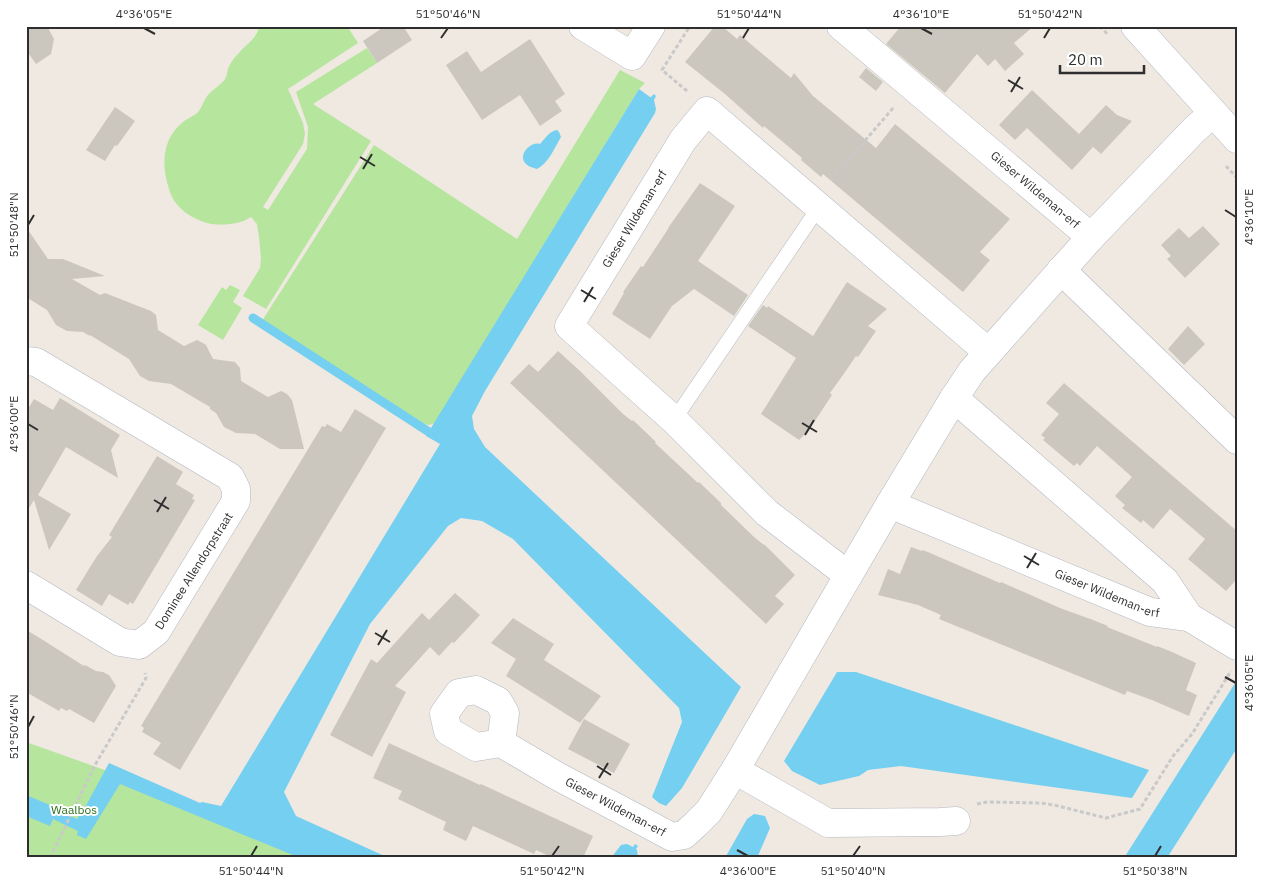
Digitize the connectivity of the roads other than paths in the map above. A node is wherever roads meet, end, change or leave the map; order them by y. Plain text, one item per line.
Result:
1 (583, 26) edge
2 (651, 26) edge
3 (842, 26) edge
4 (1135, 26) edge
5 (1213, 114) junction
6 (1237, 139) edge
7 (816, 204) junction
8 (1091, 237) junction
9 (1061, 270) junction
10 (988, 352) junction
11 (26, 360) edge
12 (954, 398) junction
13 (674, 420) junction
14 (1237, 440) edge
15 (890, 504) junction
16 (848, 575) junction
17 (26, 585) edge
18 (1189, 617) junction
19 (1234, 658) edge
20 (501, 743) dead end
21 (735, 770) junction
22 (956, 821) road end

1 - 2 street
3 - 8 street, Gieser Wildeman-erf
4 - 5 street
5 - 6 street
5 - 8 street, Gieser Wildeman-erf
7 - 10 street
7 - 13 lane
7 - 13 street, Gieser Wildeman-erf
8 - 9 street, Gieser Wildeman-erf
9 - 10 street, Gieser Wildeman-erf
9 - 14 street
10 - 12 street, Gieser Wildeman-erf
11 - 17 street, Dominee Allendorpstraat
12 - 15 street, Gieser Wildeman-erf
12 - 18 street, Gieser Wildeman-erf
13 - 16 street, Gieser Wildeman-erf
15 - 16 street, Gieser Wildeman-erf
15 - 18 street, Gieser Wildeman-erf
16 - 21 street, Gieser Wildeman-erf
18 - 19 street, Gieser Wildeman-erf
20 - 21 street, Gieser Wildeman-erf
21 - 22 street

